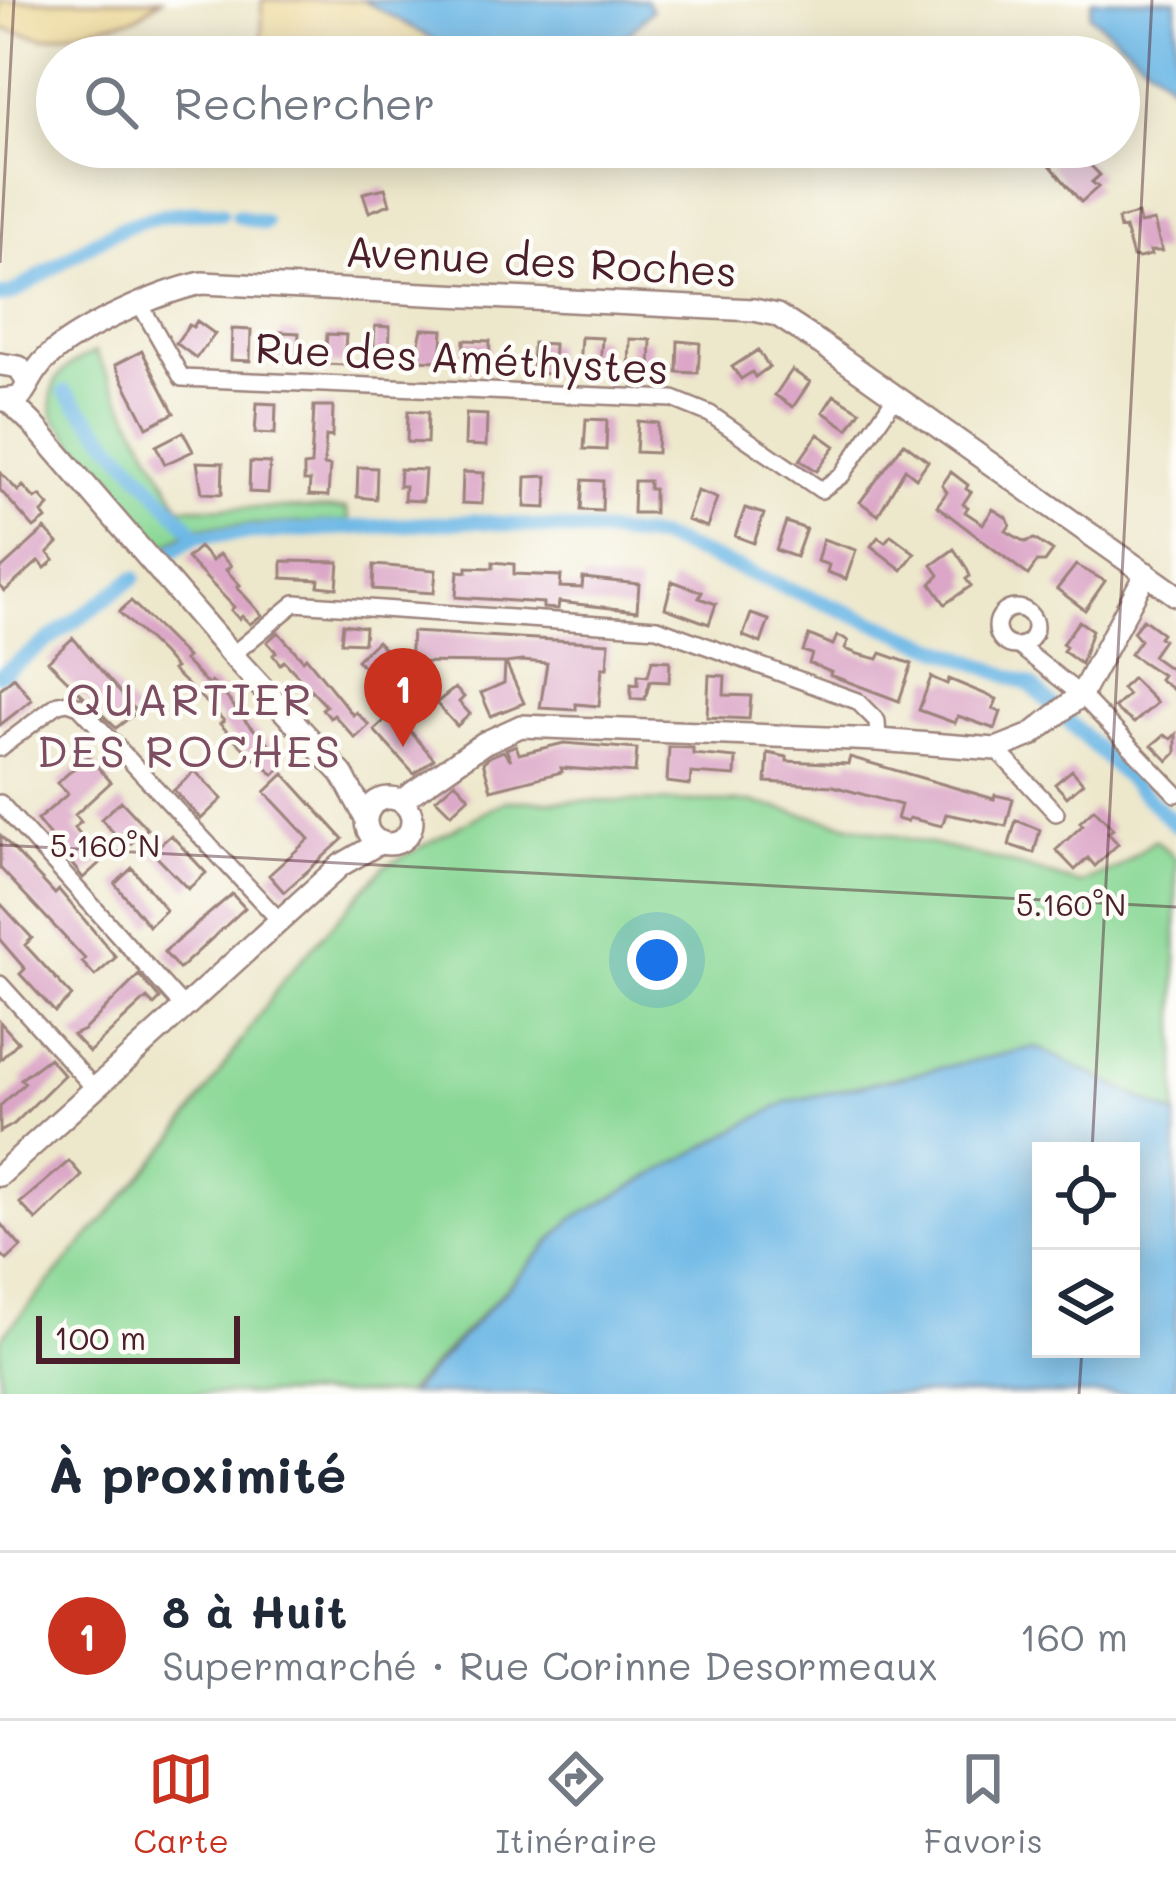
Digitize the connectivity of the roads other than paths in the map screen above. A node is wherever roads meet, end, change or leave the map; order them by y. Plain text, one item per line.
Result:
1 (140, 304) junction
2 (10, 379) edge
3 (896, 396) junction
4 (1146, 573) junction
5 (1176, 595) edge
6 (1020, 647) dead end
7 (232, 656) junction
8 (1076, 700) junction
9 (878, 740) junction
10 (0, 748) edge
11 (996, 749) junction
12 (342, 774) junction
13 (1176, 794) edge
14 (0, 803) edge
15 (399, 804) junction
16 (1055, 813) dead end
17 (372, 829) junction
18 (279, 920) junction
19 (0, 984) edge
20 (184, 1008) junction
21 (96, 1090) junction
22 (0, 1175) edge

1 - 2 street, Avenue des Roches
1 - 3 street, Avenue des Roches
1 - 3 street, Rue des Améthystes
2 - 7 street
3 - 4 street, Avenue des Roches
4 - 5 street, Avenue des Roches
4 - 8 street
6 - 8 street
7 - 9 street
7 - 12 street
8 - 11 street
8 - 13 street
9 - 11 street
9 - 15 street
10 - 18 street
11 - 16 street
12 - 15 street
12 - 17 street
14 - 20 street
15 - 17 street
15 - 17 street
17 - 18 street
18 - 20 street
19 - 21 street
20 - 21 street
21 - 22 street

